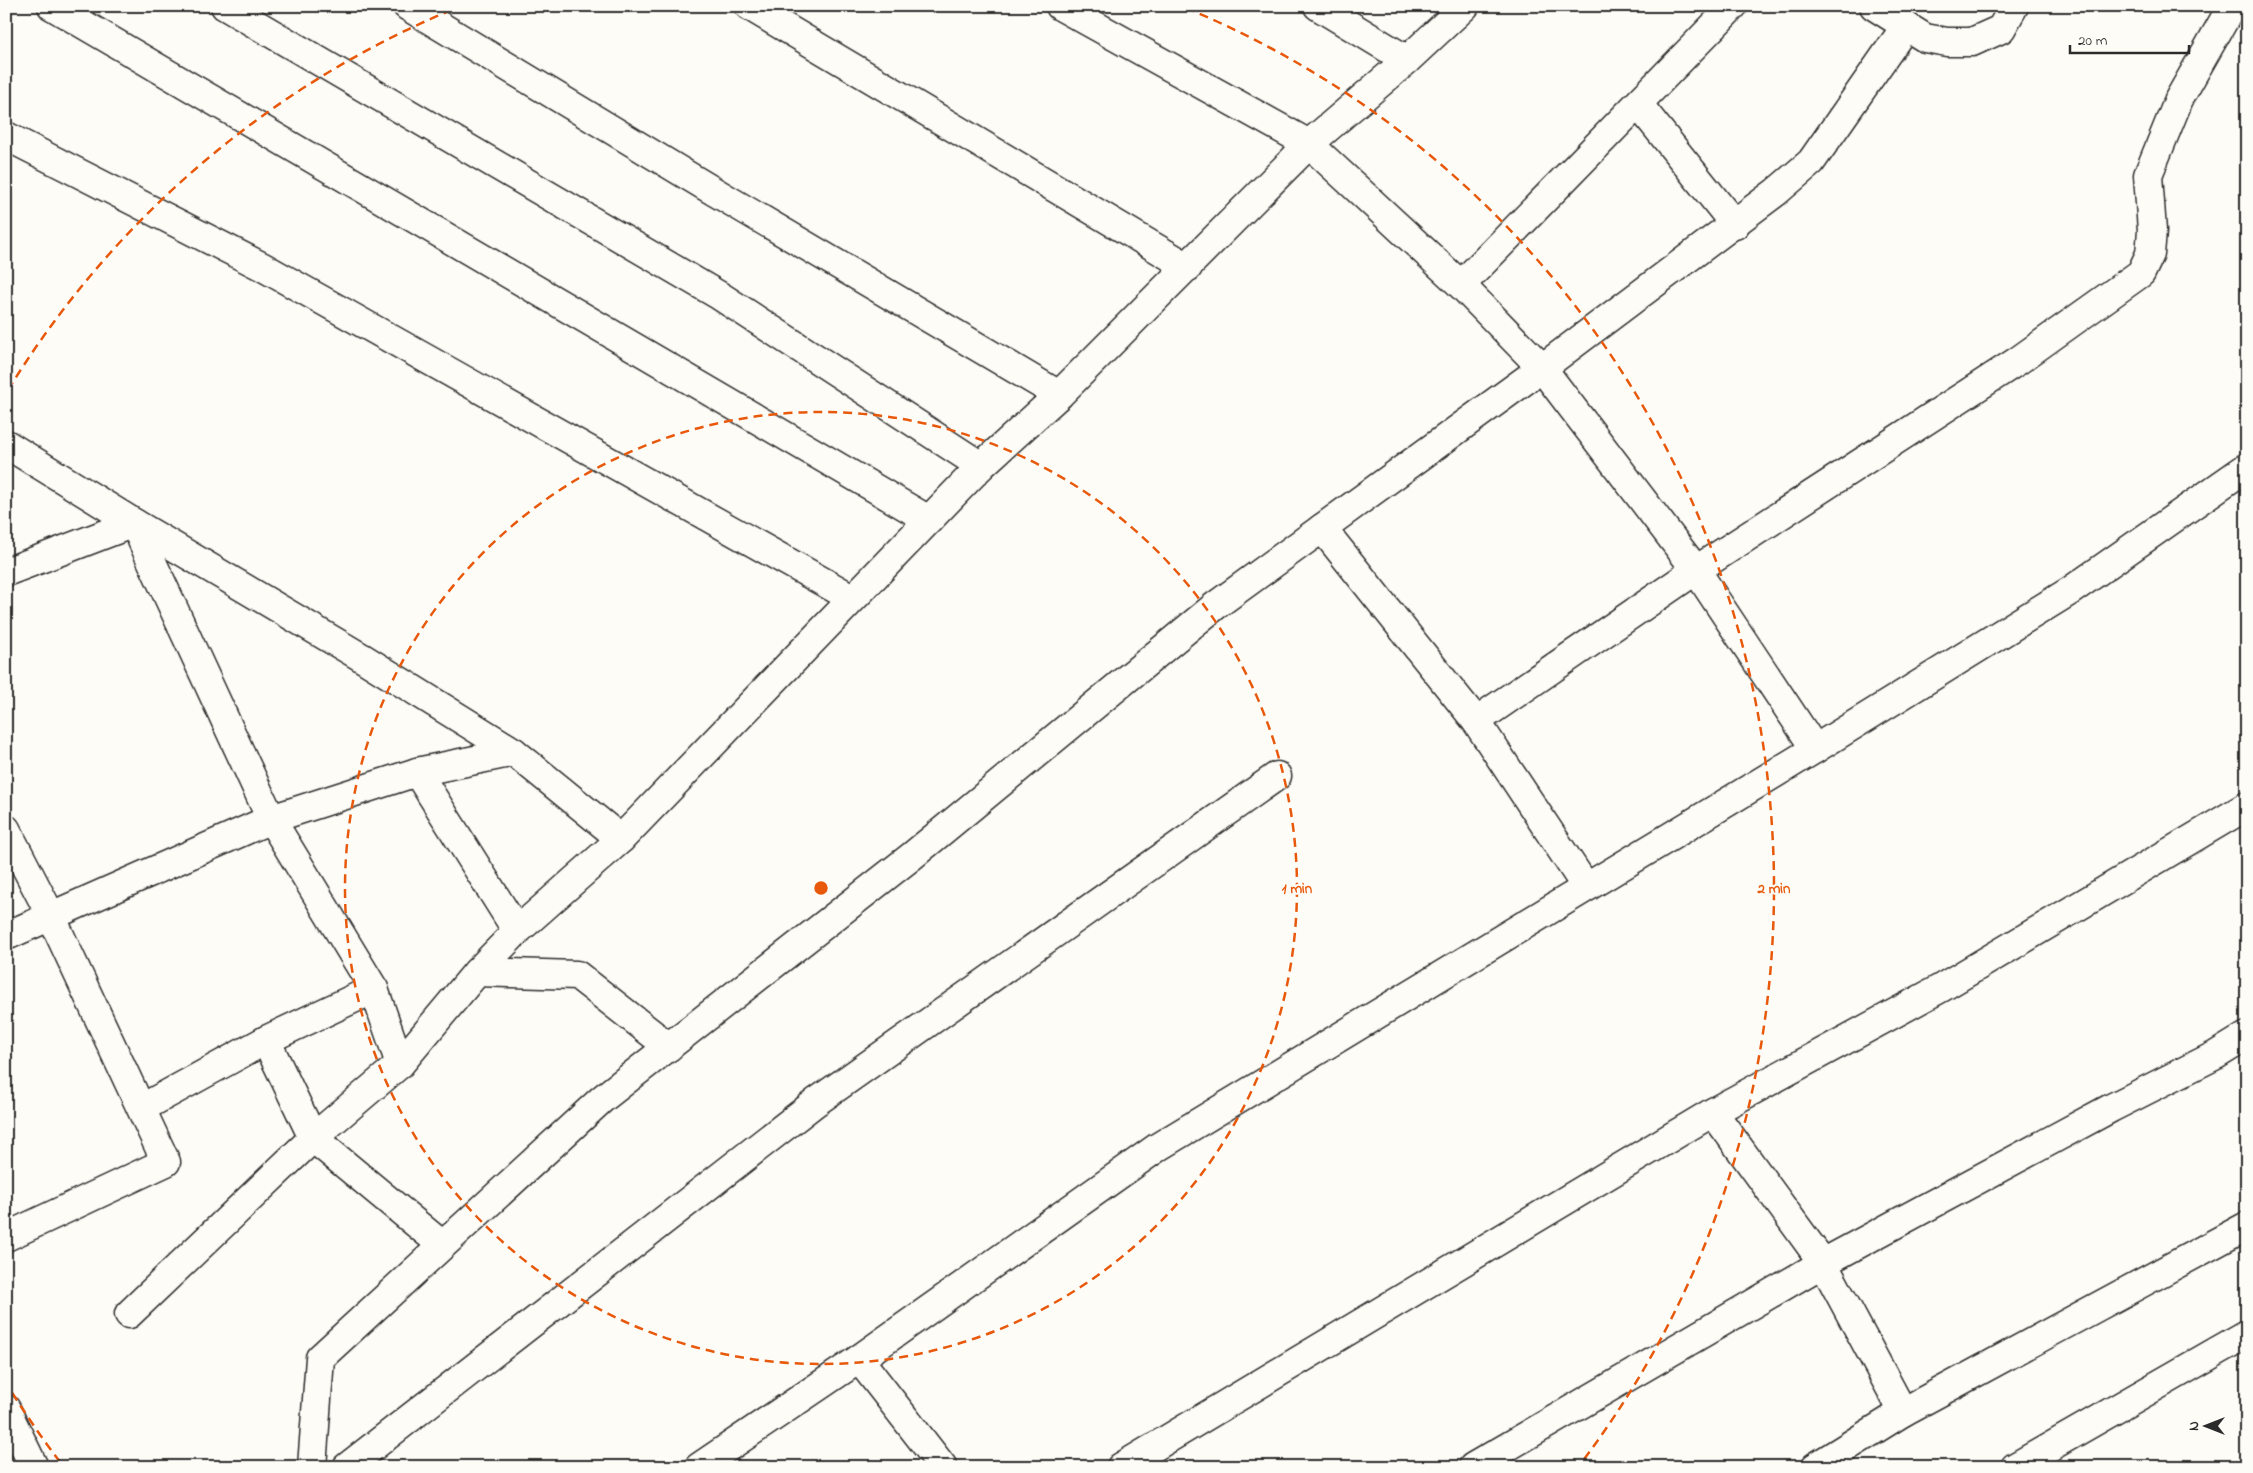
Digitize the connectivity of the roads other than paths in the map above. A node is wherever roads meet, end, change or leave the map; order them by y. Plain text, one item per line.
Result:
1 (52, 6) edge
2 (225, 6) edge
3 (407, 6) edge
4 (749, 6) edge
5 (1060, 6) edge
6 (1318, 6) edge
7 (1465, 6) edge
8 (1733, 6) edge
9 (1874, 6) edge
10 (2014, 6) edge
11 (2232, 6) edge
12 (1906, 26) junction
13 (1407, 60) junction
14 (1638, 105) junction
15 (6, 136) edge
16 (1309, 144) junction
17 (1735, 224) junction
18 (1188, 267) junction
19 (1461, 285) junction
20 (1542, 368) junction
21 (1059, 395) junction
22 (6, 444) edge
23 (982, 466) junction
24 (2247, 467) edge
25 (929, 520) junction
26 (134, 523) junction
27 (1322, 528) junction
28 (1696, 570) junction
29 (6, 572) edge
30 (852, 598) junction
31 (1476, 721) junction
32 (1815, 749) junction
33 (514, 752) junction
34 (417, 772) junction
35 (1277, 776) dead end
36 (2247, 806) edge
37 (271, 819) junction
38 (6, 829) edge
39 (621, 838) junction
40 (1586, 887) junction
41 (51, 916) junction
42 (517, 931) junction
43 (6, 936) edge
44 (478, 972) junction
45 (374, 989) junction
46 (2247, 1036) edge
47 (266, 1040) junction
48 (669, 1047) junction
49 (400, 1064) junction
50 (142, 1108) junction
51 (1713, 1112) junction
52 (313, 1138) junction
53 (2247, 1226) edge
54 (6, 1238) edge
55 (441, 1244) junction
56 (1823, 1263) junction
57 (128, 1314) dead end
58 (2247, 1334) edge
59 (859, 1359) junction
60 (6, 1409) edge
61 (1903, 1412) junction
62 (34, 1467) edge
63 (312, 1467) edge
64 (347, 1467) edge
65 (699, 1467) edge
66 (943, 1467) edge
67 (1121, 1467) edge
68 (1473, 1467) edge
69 (1815, 1467) edge
70 (2015, 1467) edge

1 - 25 street
2 - 23 street
3 - 21 street
4 - 18 street
5 - 16 street
6 - 13 street
7 - 13 street
8 - 14 street
9 - 12 street
10 - 12 street
11 - 28 street
12 - 17 street
13 - 16 street
14 - 17 street
14 - 19 street
15 - 30 street
16 - 18 street
16 - 19 street
17 - 20 street
18 - 21 street
19 - 20 street
20 - 27 street
20 - 28 street
21 - 23 street
22 - 26 street
23 - 25 street
24 - 32 street
25 - 30 street
26 - 29 street
26 - 33 street
26 - 37 street
27 - 31 street
27 - 48 street
28 - 31 street
28 - 32 street
30 - 39 street
31 - 40 street
32 - 40 street
33 - 34 street
33 - 39 street
34 - 37 street
34 - 42 street
35 - 64 street
36 - 51 street
37 - 41 street
37 - 45 street
38 - 41 street
39 - 42 street
40 - 59 street
41 - 43 street
41 - 50 street
42 - 44 street
44 - 48 street
44 - 49 street
45 - 47 street
45 - 49 street
46 - 56 street
47 - 50 street
47 - 52 street
48 - 55 street
49 - 52 street
50 - 54 street
51 - 56 street
51 - 67 street
52 - 55 street
52 - 57 street
53 - 61 street
55 - 63 street
56 - 61 street
56 - 68 street
58 - 70 street
59 - 65 street
59 - 66 street
60 - 62 street
61 - 69 street

